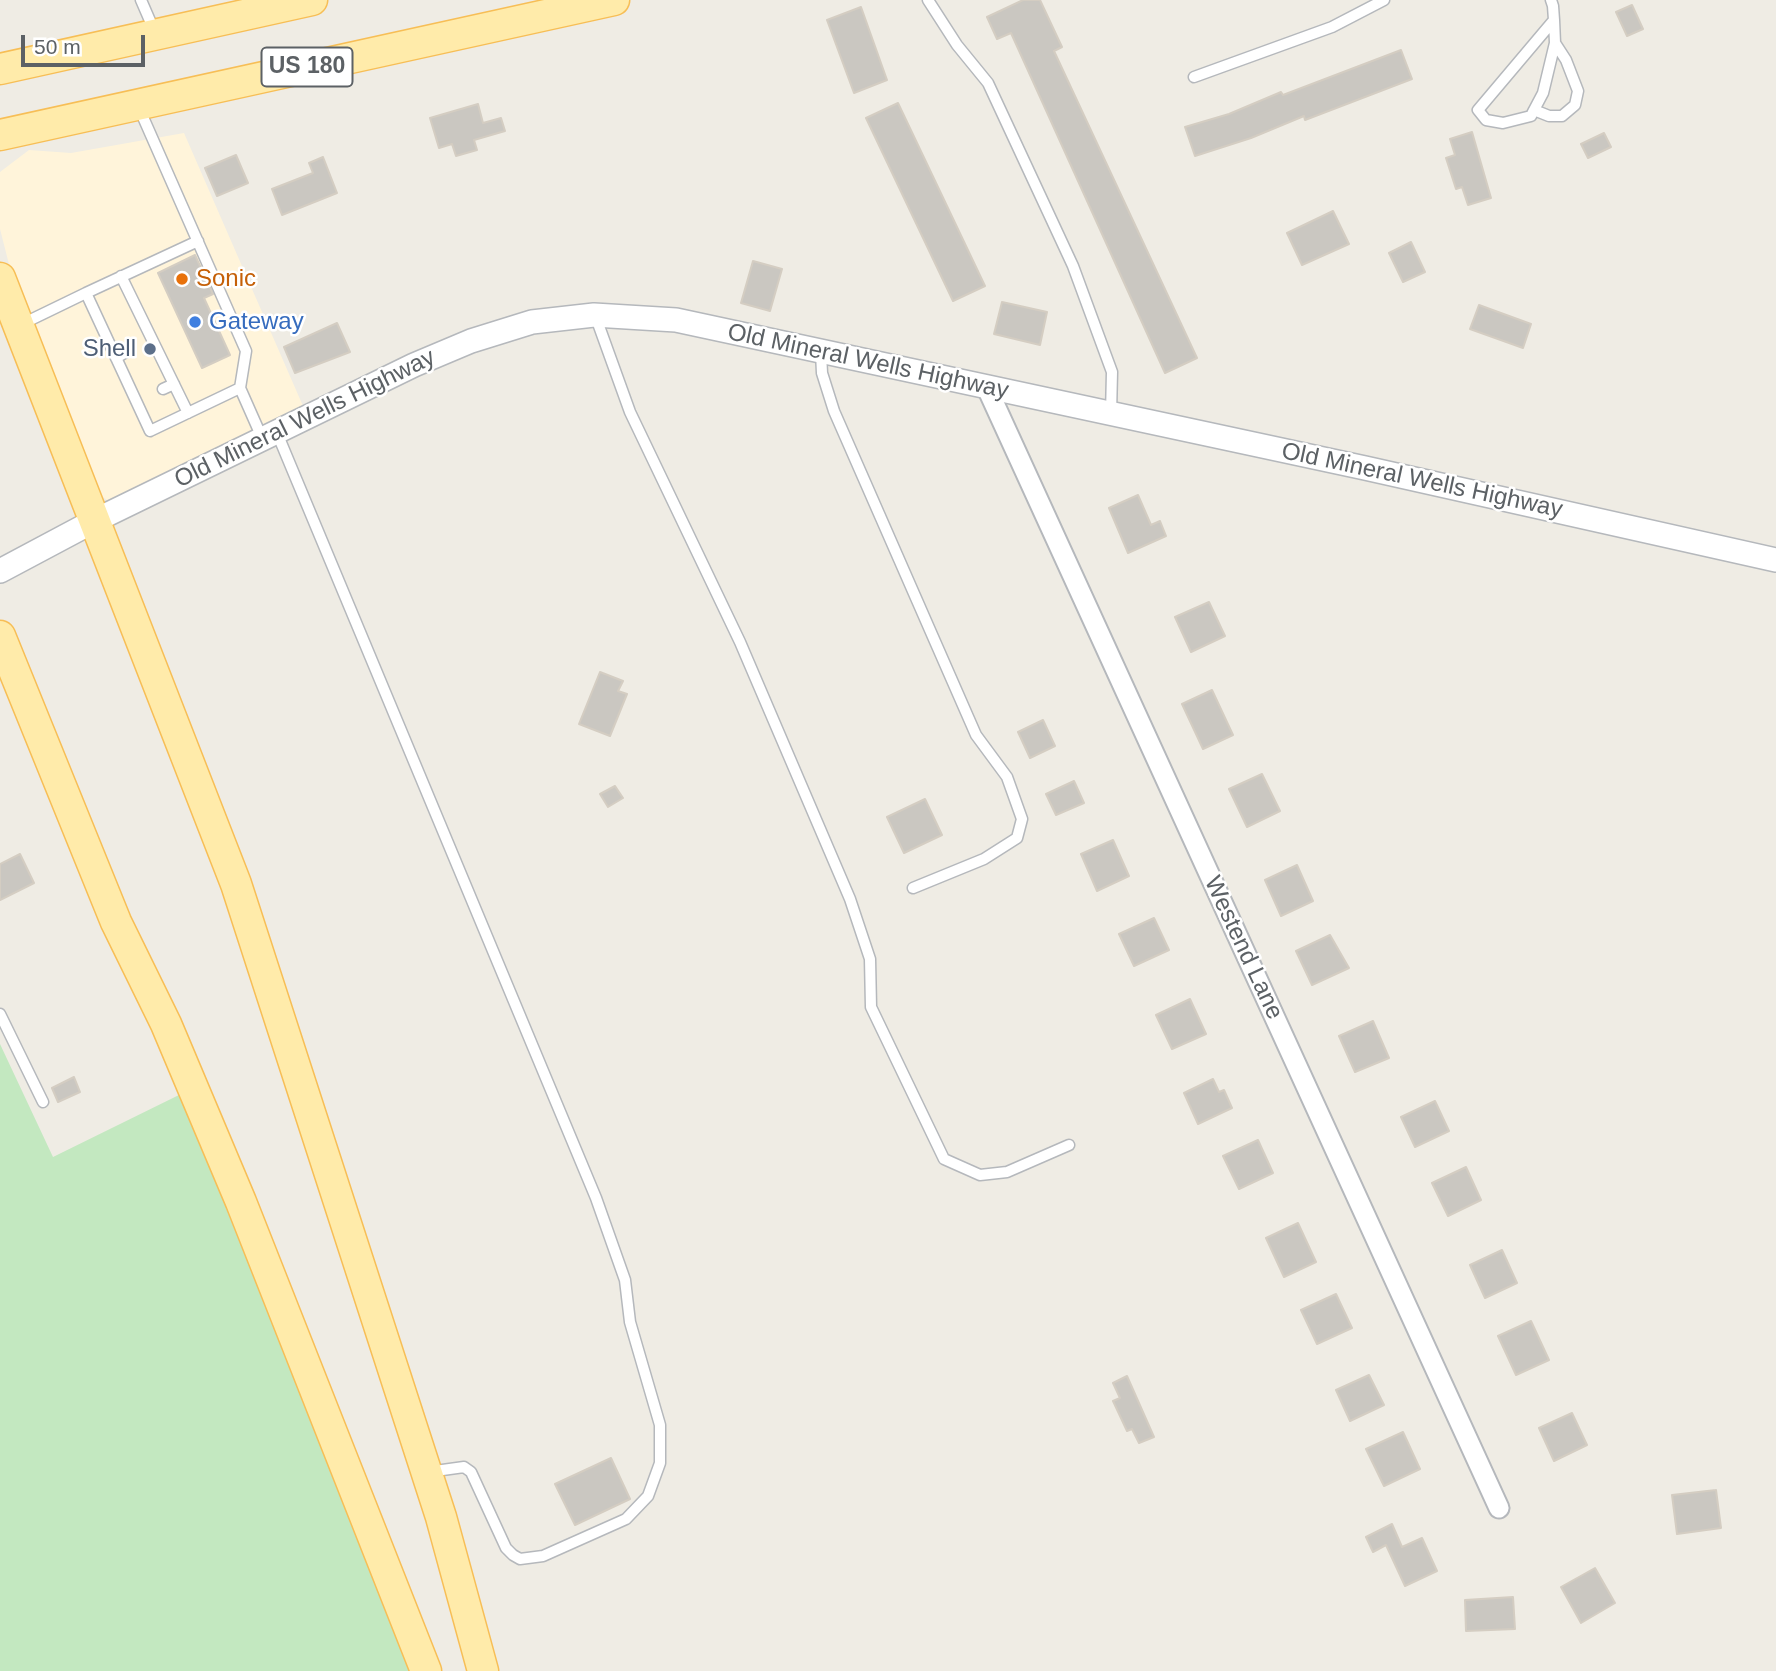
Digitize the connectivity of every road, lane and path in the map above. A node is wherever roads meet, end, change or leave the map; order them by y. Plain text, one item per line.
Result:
1 (141, 0) edge
2 (312, 0) edge
3 (614, 0) edge
4 (928, 0) edge
5 (1384, 0) edge
6 (1551, 0) edge
7 (1554, 20) junction
8 (156, 33) junction
9 (1555, 43) junction
10 (0, 56) edge
11 (34, 62) junction
12 (0, 69) edge
13 (1194, 77) dead end
14 (138, 104) junction
15 (1534, 110) junction
16 (33, 127) junction
17 (0, 135) edge
18 (0, 151) edge
19 (198, 241) junction
20 (121, 276) junction
21 (0, 278) edge
22 (86, 293) junction
23 (594, 315) junction
24 (18, 326) junction
25 (116, 329) dead end
26 (105, 334) junction
27 (128, 351) dead end
28 (821, 353) junction
29 (116, 358) junction
30 (137, 375) dead end
31 (127, 380) junction
32 (174, 384) junction
33 (240, 388) junction
34 (987, 388) junction
35 (163, 389) dead end
36 (148, 396) dead end
37 (136, 402) junction
38 (188, 413) junction
39 (1111, 414) junction
40 (270, 436) junction
41 (94, 521) junction
42 (1776, 560) edge
43 (0, 571) edge
44 (0, 636) edge
45 (913, 888) dead end
46 (0, 1014) edge
47 (43, 1102) dead end
48 (1069, 1146) dead end
49 (427, 1472) junction
50 (1499, 1508) dead end
51 (426, 1671) edge
52 (483, 1671) edge

1 - 8 lane
2 - 8 main road, US 180
3 - 14 main road, US 180
4 - 39 lane
5 - 13 lane
6 - 7 lane
7 - 9 lane
7 - 15 lane
8 - 11 main road, US 180
9 - 15 lane
9 - 15 lane
10 - 11 main road
11 - 12 main road, US 180
14 - 16 main road, US 180
14 - 19 lane
16 - 17 main road, US 180
16 - 18 main road
19 - 20 lane
19 - 33 lane
20 - 22 lane
20 - 32 lane
21 - 24 main road
22 - 24 lane
22 - 26 lane
23 - 28 street, Old Mineral Wells Highway
23 - 40 street, Old Mineral Wells Highway
23 - 48 lane
24 - 41 main road
25 - 26 lane
26 - 29 lane
27 - 29 lane
28 - 34 street, Old Mineral Wells Highway
28 - 45 lane
29 - 31 lane
30 - 31 lane
31 - 37 lane
32 - 35 lane
32 - 38 lane
33 - 38 lane
33 - 40 lane
34 - 39 street, Old Mineral Wells Highway
34 - 50 street, Westend Lane
36 - 37 lane
37 - 38 lane
39 - 42 street, Old Mineral Wells Highway
40 - 41 street, Old Mineral Wells Highway
40 - 49 lane
41 - 43 street, Old Mineral Wells Highway
41 - 49 main road
44 - 51 main road
46 - 47 lane
49 - 52 main road

